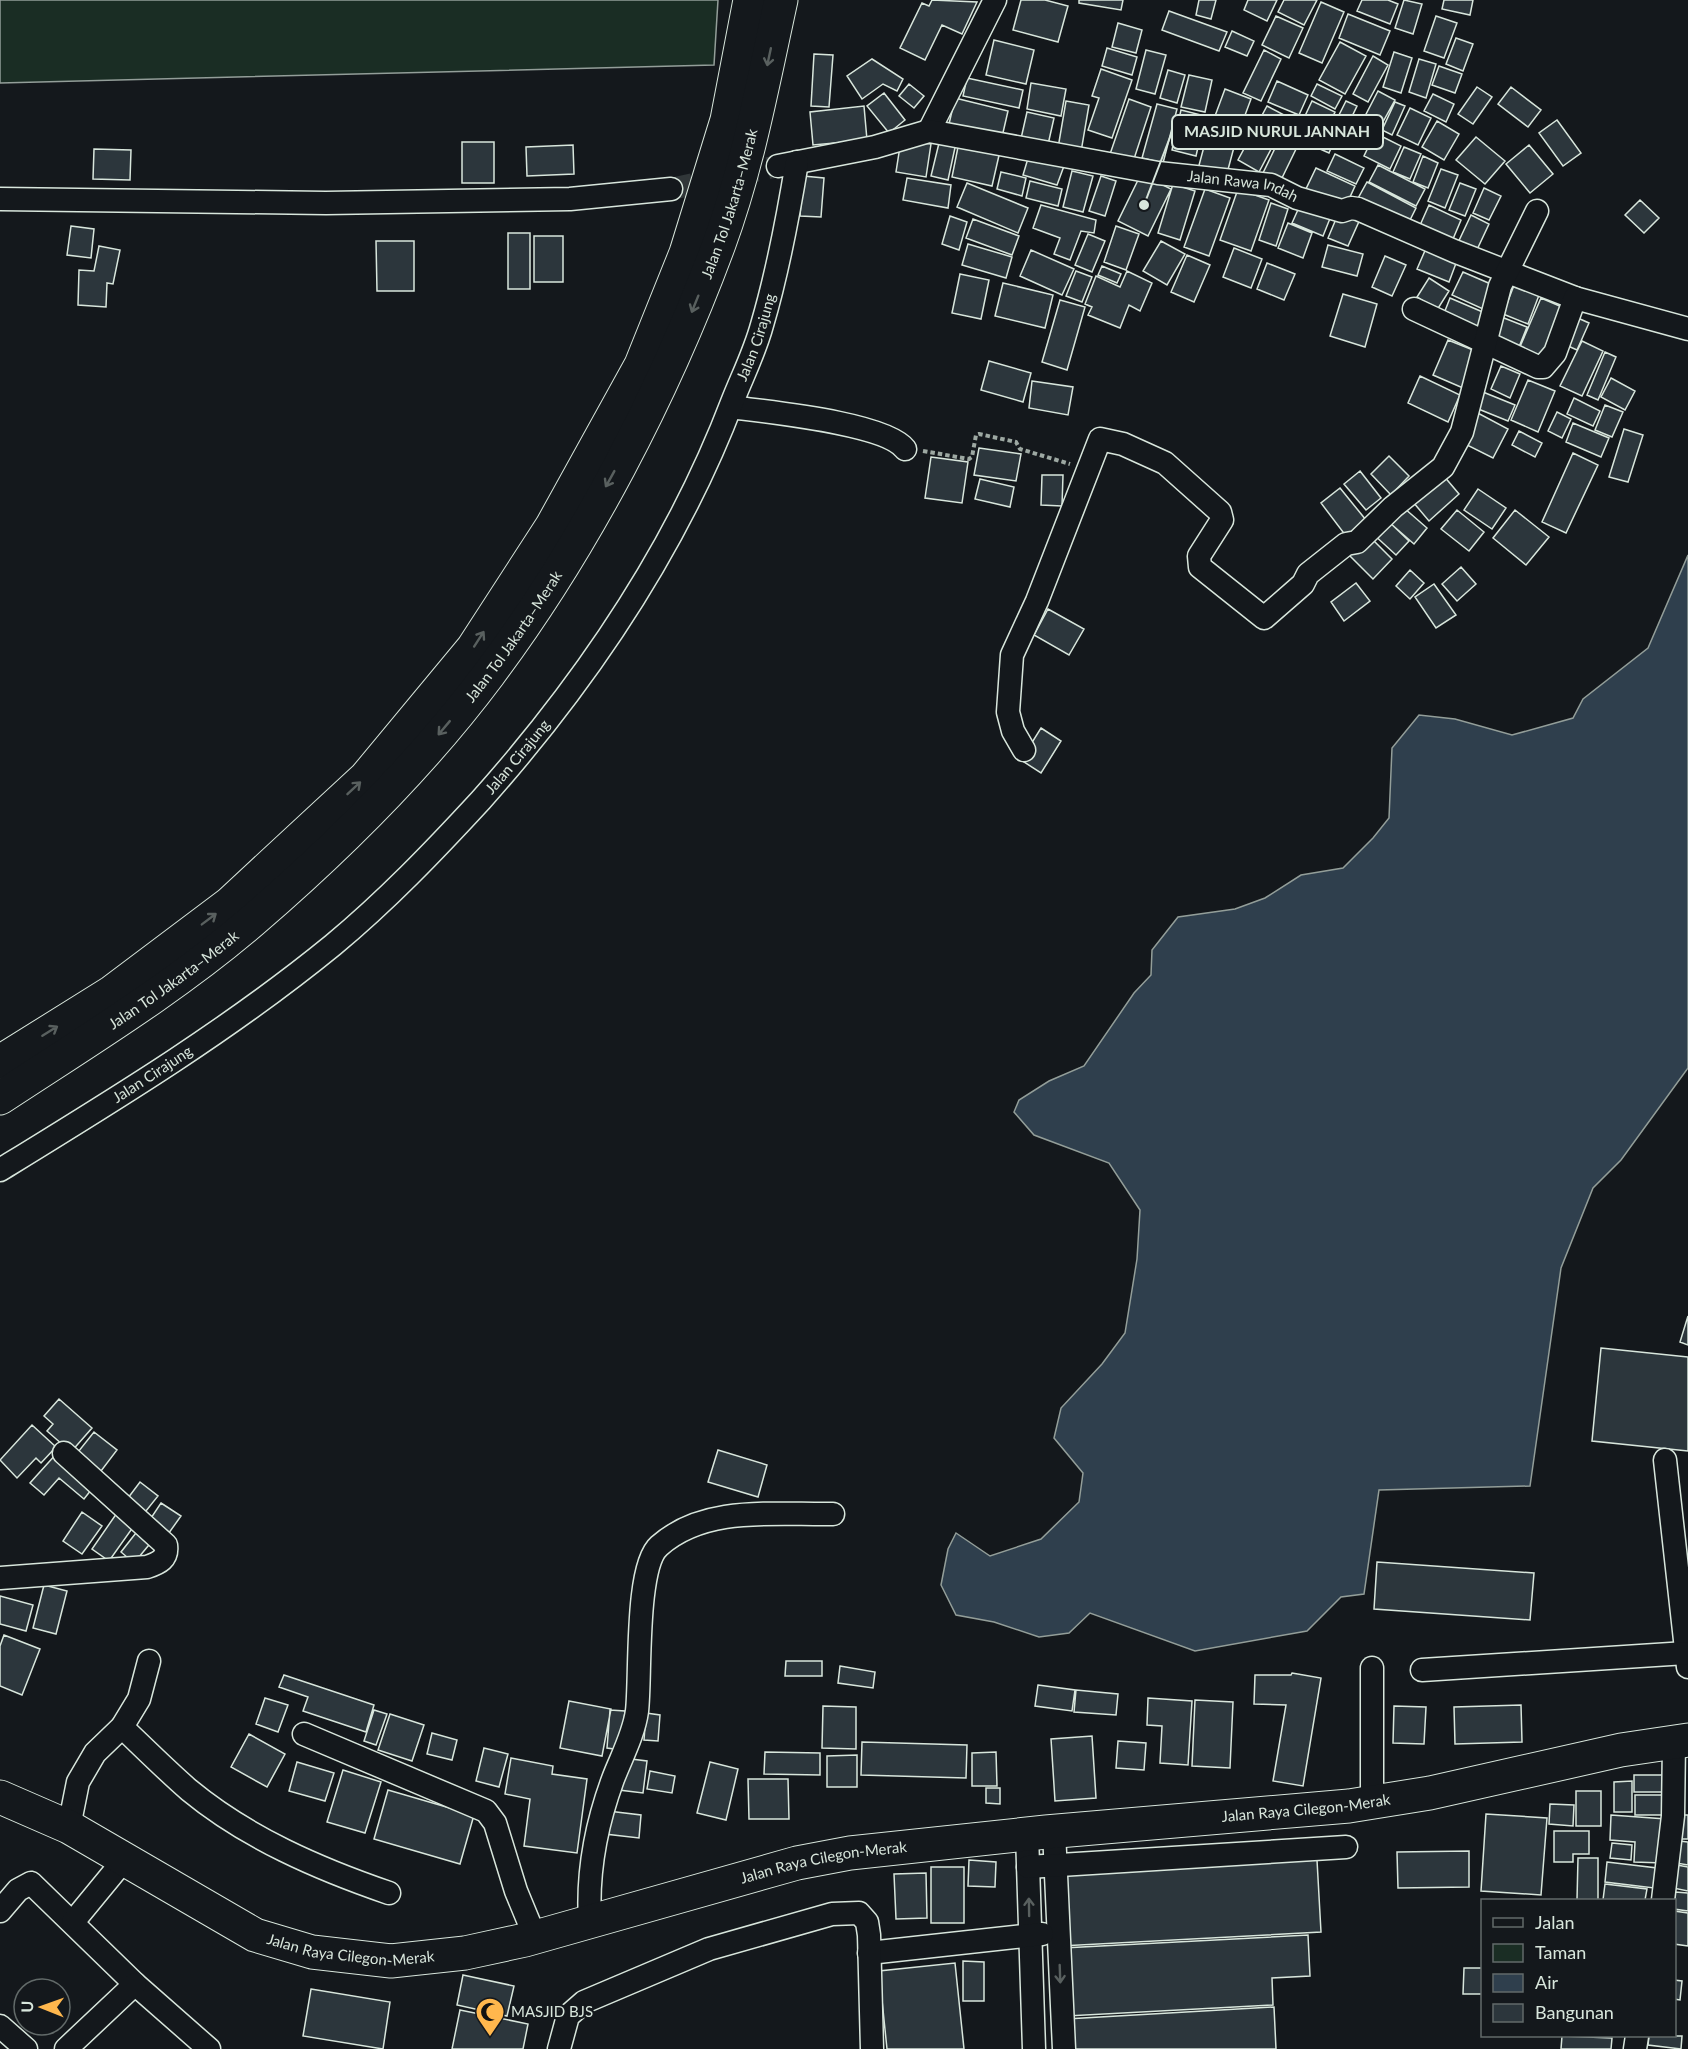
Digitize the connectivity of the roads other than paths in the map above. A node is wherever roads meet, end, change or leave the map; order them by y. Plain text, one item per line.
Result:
1 (750, 0) edge
2 (781, 0) edge
3 (995, 0) edge
4 (929, 131) junction
5 (671, 189) tunnel mouth
6 (0, 199) edge
7 (1537, 211) dead end
8 (1507, 271) junction
9 (1575, 298) junction
10 (1414, 309) dead end
11 (1688, 329) edge
12 (1486, 341) junction
13 (731, 407) junction
14 (905, 449) road end
15 (1024, 750) dead end
16 (0, 1062) edge
17 (0, 1098) edge
18 (0, 1170) edge
19 (64, 1453) dead end
20 (1665, 1460) dead end
21 (833, 1514) dead end
22 (0, 1578) edge
23 (1687, 1660) edge
24 (149, 1661) dead end
25 (1372, 1668) dead end
26 (1422, 1670) dead end
27 (122, 1727) junction
28 (304, 1734) dead end
29 (1681, 1742) edge
30 (0, 1797) edge
31 (1372, 1802) junction
32 (69, 1827) junction
33 (1040, 1833) junction
34 (1346, 1847) dead end
35 (124, 1860) junction
36 (1056, 1866) junction
37 (1028, 1867) junction
38 (389, 1893) dead end
39 (1663, 1899) edge
40 (0, 1911) edge
41 (74, 1922) junction
42 (590, 1922) junction
43 (1058, 1933) junction
44 (1029, 1934) junction
45 (536, 1937) junction
46 (869, 1953) junction
47 (135, 1984) junction
48 (0, 2026) edge
49 (26, 2049) edge
50 (66, 2049) edge
51 (209, 2049) edge
52 (559, 2049) edge
53 (872, 2049) edge
54 (1034, 2049) edge
55 (1064, 2049) edge

16 -> 1 highway, Jalan Tol Jakarta–Merak
2 -> 17 highway, Jalan Tol Jakarta–Merak
3 - 4 street
4 - 8 street, Jalan Rawa Indah
4 - 13 street, Jalan Cirajung
5 - 6 street
7 - 8 street
8 - 9 street, Jalan Rawa Indah
8 - 12 street
9 - 11 street, Jalan Rawa Indah
9 - 12 street
10 - 12 street
12 - 15 street
13 - 14 street
13 - 18 street, Jalan Cirajung
19 - 22 street
20 - 23 street
21 - 42 street
23 - 26 street
24 - 27 street
25 - 31 street
27 - 32 street
27 - 38 street
28 - 45 street
29 - 31 highway, Jalan Raya Cilegon-Merak
29 - 39 street
30 - 32 highway, Jalan Raya Cilegon-Merak
31 - 33 highway, Jalan Raya Cilegon-Merak
32 - 35 highway, Jalan Raya Cilegon-Merak
33 - 36 street
33 - 37 street
33 - 42 highway, Jalan Raya Cilegon-Merak
34 - 36 street
35 - 41 street
35 - 45 highway, Jalan Raya Cilegon-Merak
36 - 37 street
36 - 43 street
44 -> 37 street
40 - 41 street
41 - 47 street
42 - 45 highway, Jalan Raya Cilegon-Merak
43 - 44 street
43 -> 55 street
44 - 46 street
44 - 54 street
46 - 52 street
46 - 53 street
47 - 50 street
47 - 51 street
48 - 49 street

